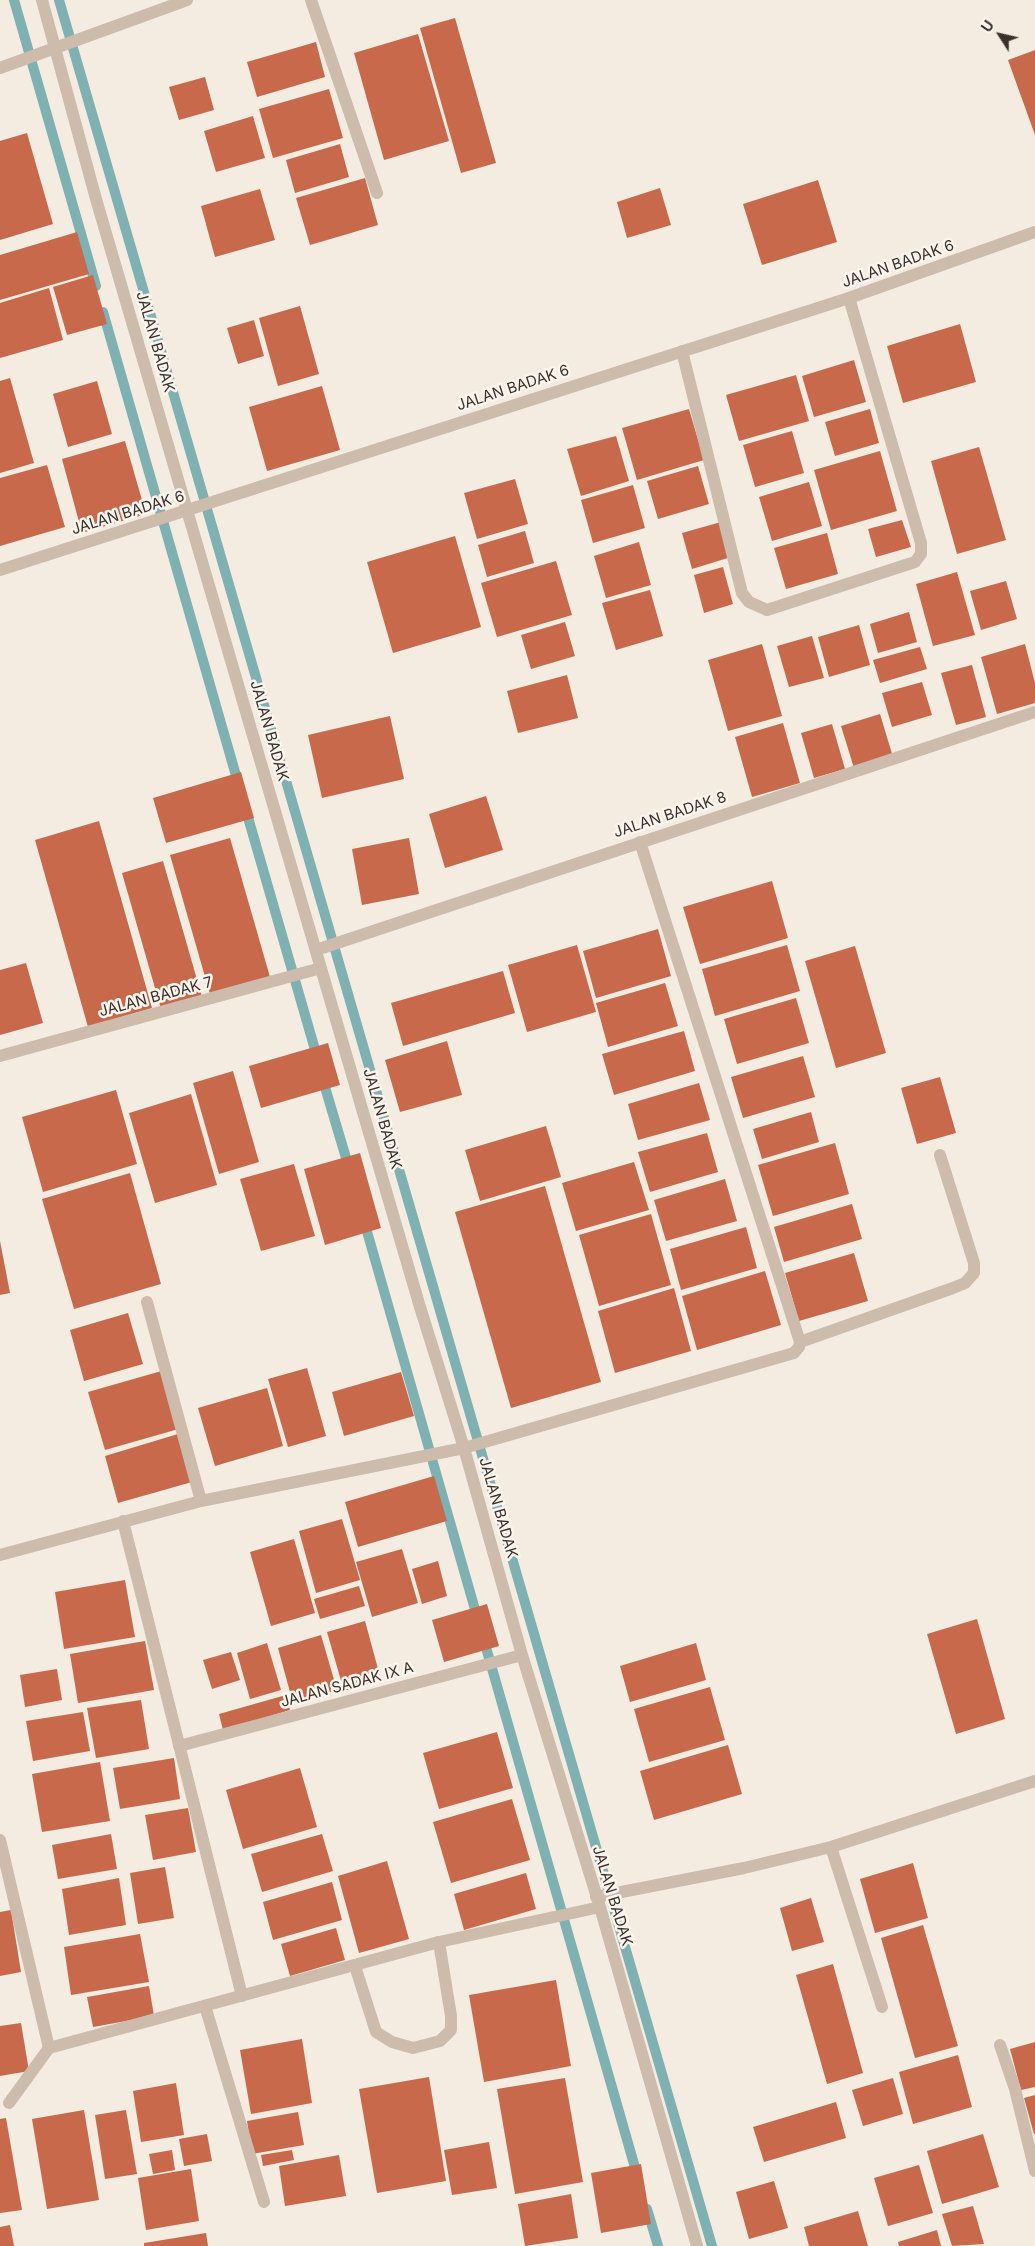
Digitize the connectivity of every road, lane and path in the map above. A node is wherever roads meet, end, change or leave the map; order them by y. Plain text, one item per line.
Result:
1 (42, 0) edge
2 (187, 0) edge
3 (311, 0) edge
4 (56, 47) junction
5 (0, 68) edge
6 (377, 193) dead end
7 (1035, 232) edge
8 (849, 298) junction
9 (682, 351) junction
10 (188, 511) junction
11 (0, 570) edge
12 (1035, 712) edge
13 (640, 842) junction
14 (316, 950) junction
15 (321, 968) junction
16 (0, 1056) edge
17 (940, 1155) dead end
18 (147, 1302) dead end
19 (800, 1342) junction
20 (464, 1448) junction
21 (202, 1501) junction
22 (123, 1521) junction
23 (0, 1555) edge
24 (522, 1655) junction
25 (179, 1746) junction
26 (1035, 1781) edge
27 (0, 1840) edge
28 (831, 1847) junction
29 (598, 1902) junction
30 (439, 1942) junction
31 (355, 1966) junction
32 (242, 1996) junction
33 (205, 2006) junction
34 (882, 2007) dead end
35 (1000, 2045) dead end
36 (49, 2048) junction
37 (9, 2103) dead end
38 (1035, 2170) edge
39 (264, 2202) dead end
40 (697, 2246) edge

1 - 4 street, JALAN BADAK
2 - 4 street
3 - 6 street
4 - 5 street
4 - 10 street, JALAN BADAK
7 - 8 street, JALAN BADAK 6
8 - 9 street, JALAN BADAK 6
8 - 9 street
9 - 10 street, JALAN BADAK 6
10 - 11 street, JALAN BADAK 6
10 - 14 street, JALAN BADAK
12 - 13 street, JALAN BADAK 8
13 - 14 street, JALAN BADAK 8
13 - 19 street
14 - 15 street, JALAN BADAK
15 - 16 street, JALAN BADAK 7
15 - 20 street, JALAN BADAK
17 - 19 street
18 - 21 street
19 - 20 street
20 - 21 street
20 - 24 street, JALAN BADAK
21 - 22 street
22 - 23 street
22 - 25 street
24 - 25 street, JALAN SADAK IX A
24 - 29 street, JALAN BADAK
25 - 32 street
26 - 28 street
27 - 36 street
28 - 29 street
28 - 34 street
29 - 30 street
29 - 40 street, JALAN BADAK
30 - 31 street
30 - 31 street
31 - 32 street
32 - 33 street
33 - 36 street
33 - 39 street
35 - 38 street
36 - 37 street

